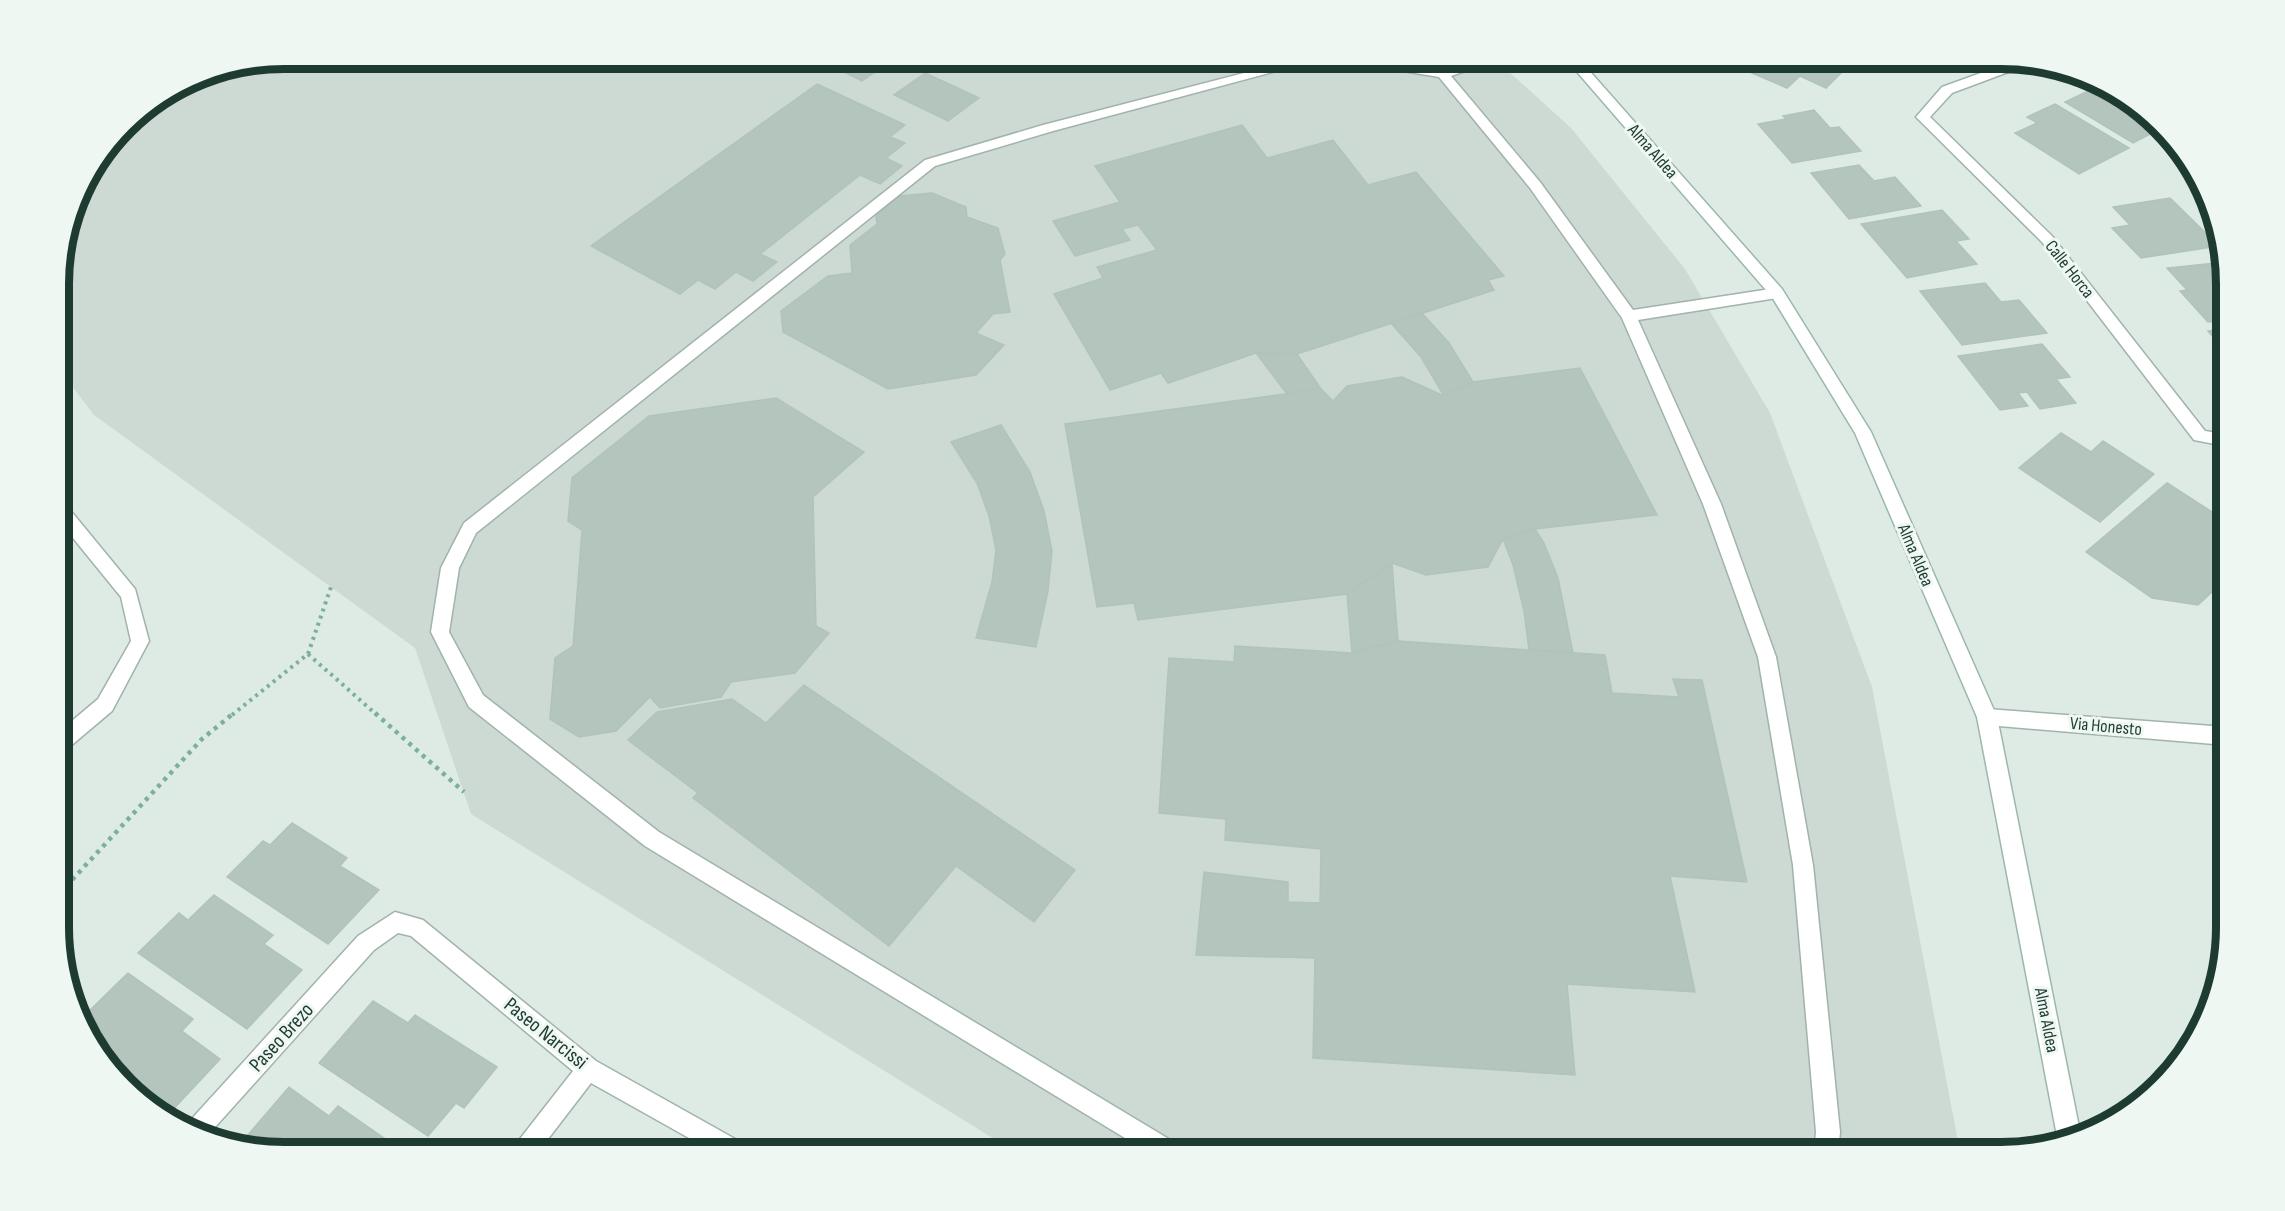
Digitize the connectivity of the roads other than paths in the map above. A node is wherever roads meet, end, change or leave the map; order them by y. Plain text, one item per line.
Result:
1 (1276, 69) edge
2 (1414, 69) edge
3 (1459, 69) edge
4 (1581, 69) edge
5 (2005, 69) edge
6 (1443, 74) junction
7 (1777, 293) junction
8 (1629, 316) junction
9 (2216, 439) edge
10 (69, 521) edge
11 (1987, 717) junction
12 (69, 735) edge
13 (2216, 735) edge
14 (366, 943) joint
15 (588, 1069) junction
16 (201, 1126) edge
17 (2068, 1132) edge
18 (532, 1142) edge
19 (718, 1142) edge
20 (1152, 1142) edge
21 (1827, 1142) edge

1 - 20 street
2 - 6 street
3 - 6 street
4 - 7 street, Alma Aldea
5 - 9 street, Calle Horca
6 - 8 street
7 - 8 street
7 - 11 street, Alma Aldea
8 - 21 street
10 - 12 street
11 - 13 street, Via Honesto
11 - 17 street, Alma Aldea
14 - 15 street, Paseo Narcissi
14 - 16 street, Paseo Brezo
15 - 18 street
15 - 19 street, Paseo Narcissi

